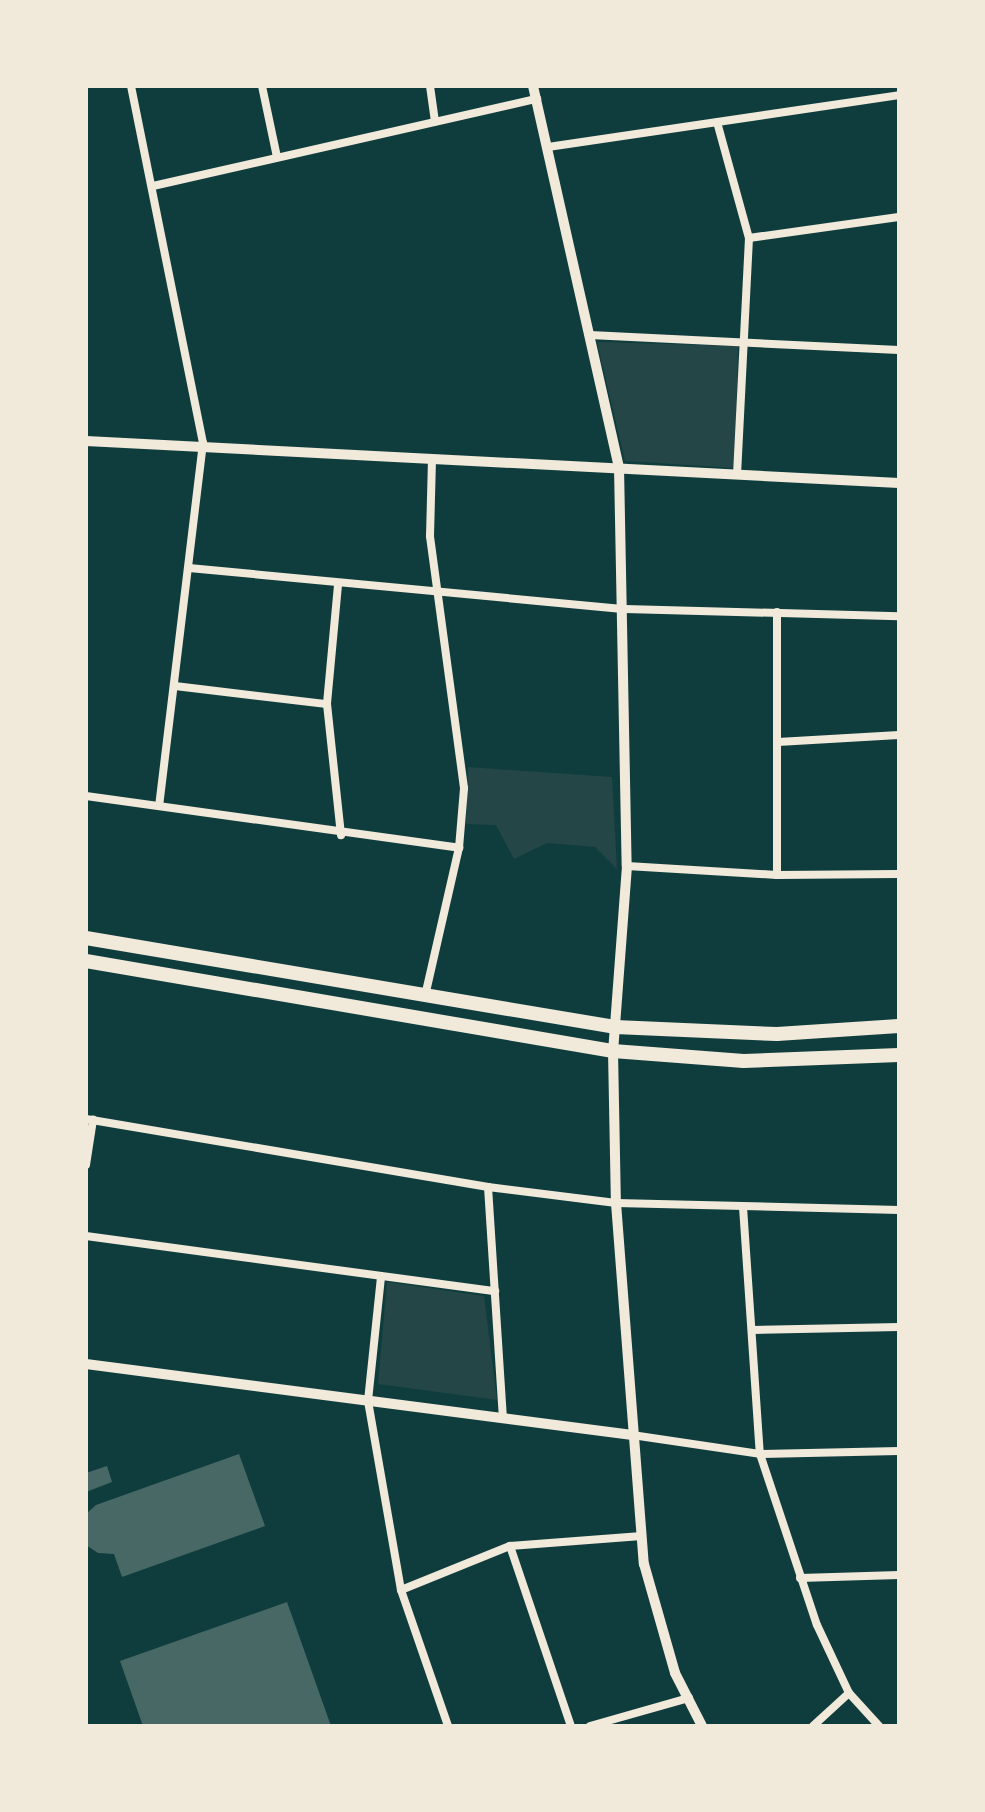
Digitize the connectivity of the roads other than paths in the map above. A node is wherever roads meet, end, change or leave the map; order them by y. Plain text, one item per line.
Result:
1 (131, 86) edge
2 (262, 86) edge
3 (430, 86) edge
4 (533, 86) edge
5 (899, 95) edge
6 (537, 99) junction
7 (435, 122) junction
8 (717, 122) junction
9 (548, 147) junction
10 (277, 157) junction
11 (153, 186) junction
12 (899, 217) edge
13 (749, 238) junction
14 (590, 335) junction
15 (745, 342) junction
16 (899, 350) edge
17 (86, 441) edge
18 (203, 443) junction
19 (432, 460) junction
20 (619, 467) junction
21 (737, 474) junction
22 (899, 483) edge
23 (189, 568) junction
24 (338, 585) junction
25 (437, 595) junction
26 (625, 609) junction
27 (777, 612) junction
28 (899, 616) edge
29 (175, 686) junction
30 (327, 704) junction
31 (899, 735) edge
32 (778, 742) junction
33 (86, 796) edge
34 (159, 805) junction
35 (341, 835) junction
36 (459, 848) junction
37 (627, 866) junction
38 (899, 874) edge
39 (777, 875) junction
40 (86, 938) edge
41 (86, 961) edge
42 (425, 997) junction
43 (899, 1026) edge
44 (615, 1027) junction
45 (613, 1051) junction
46 (899, 1055) edge
47 (90, 1120) edge
48 (86, 1165) edge
49 (488, 1187) junction
50 (616, 1203) junction
51 (743, 1207) junction
52 (899, 1210) edge
53 (86, 1236) edge
54 (381, 1277) junction
55 (495, 1291) junction
56 (899, 1327) edge
57 (752, 1330) junction
58 (86, 1364) edge
59 (368, 1401) junction
60 (503, 1418) junction
61 (632, 1435) junction
62 (899, 1451) edge
63 (760, 1454) junction
64 (642, 1536) junction
65 (510, 1546) junction
66 (899, 1575) edge
67 (800, 1578) junction
68 (401, 1590) junction
69 (849, 1693) junction
70 (689, 1698) junction
71 (448, 1726) edge
72 (571, 1726) edge
73 (590, 1726) edge
74 (702, 1726) edge
75 (813, 1726) edge
76 (879, 1726) edge

1 - 11 street
2 - 10 street
3 - 7 street
4 - 6 street
5 - 8 street
6 - 7 street
6 - 9 street
7 - 10 street
8 - 9 street
8 - 13 street
9 - 14 street
10 - 11 street
11 - 18 street
12 - 13 street
13 - 15 street
14 - 15 street
14 - 20 street
15 - 16 street
15 - 21 street
17 - 18 street
18 - 19 street
18 - 23 street
19 - 20 street
19 - 25 street
20 - 21 street
20 - 26 street
21 - 22 street
23 - 24 street
23 - 29 street
24 - 25 street
24 - 30 street
25 - 26 street
25 - 36 street
26 - 27 street
26 - 37 street
27 - 28 street
27 - 32 street
29 - 30 street
29 - 34 street
30 - 35 street
31 - 32 street
32 - 39 street
33 - 34 street
34 - 35 street
35 - 36 street
36 - 42 street
37 - 39 street
37 - 44 street
38 - 39 street
40 - 42 main road
41 - 45 main road
42 - 44 main road
43 - 44 main road
44 - 45 street
45 - 46 main road
45 - 50 street
47 - 48 street
47 - 49 street
49 - 50 street
49 - 55 street
50 - 51 street
50 - 61 street
51 - 52 street
51 - 57 street
53 - 54 street
54 - 55 street
54 - 59 street
55 - 60 street
56 - 57 street
57 - 63 street
58 - 59 street
59 - 60 street
59 - 68 street
60 - 61 street
61 - 63 street
61 - 64 street
62 - 63 street
63 - 67 street
64 - 65 street
64 - 70 street
65 - 68 street
65 - 72 street
66 - 67 street
67 - 69 street
68 - 71 street
69 - 75 street
69 - 76 street
70 - 73 street
70 - 74 street

